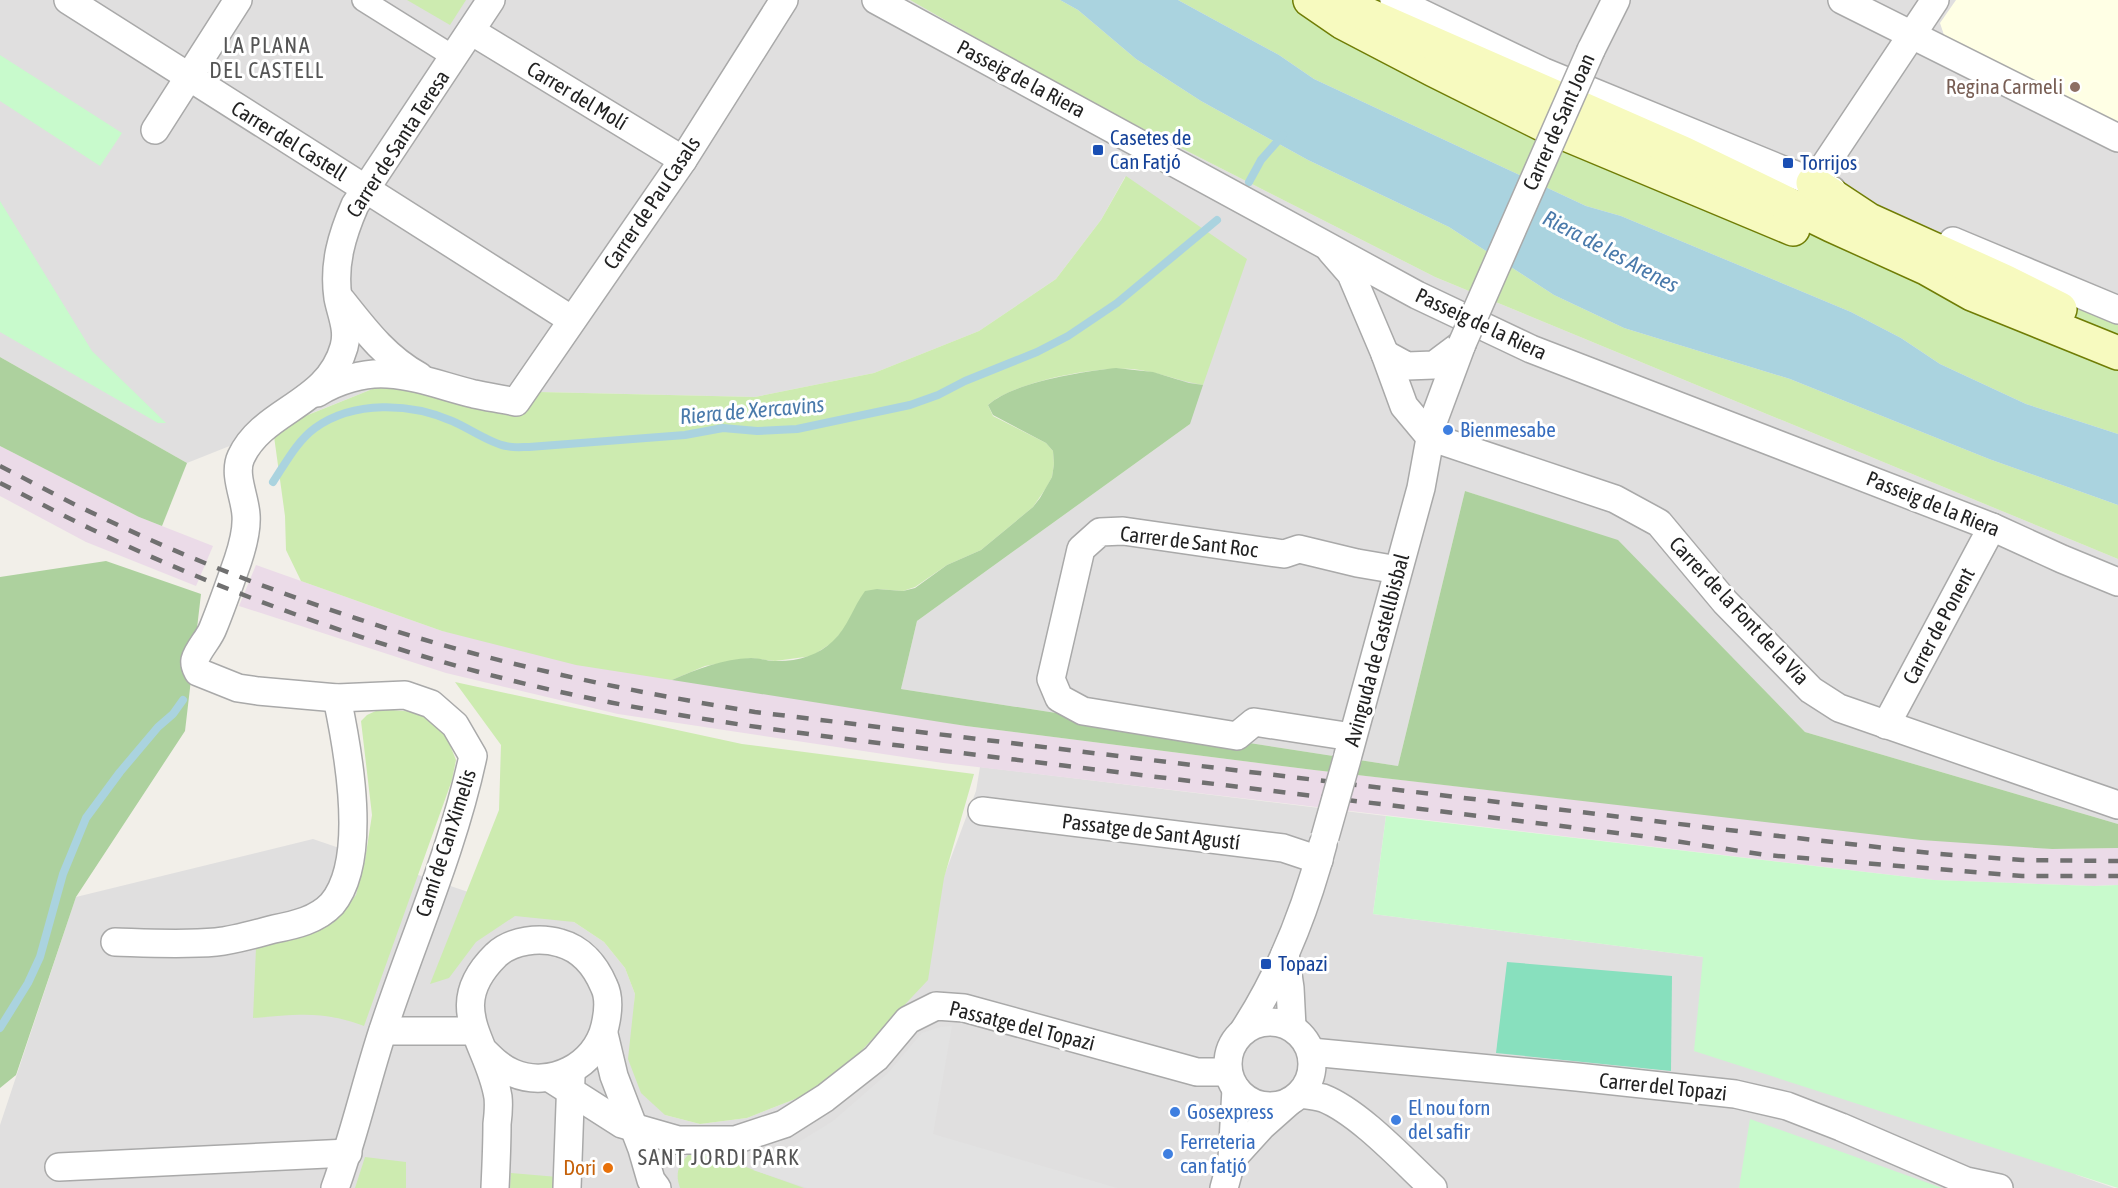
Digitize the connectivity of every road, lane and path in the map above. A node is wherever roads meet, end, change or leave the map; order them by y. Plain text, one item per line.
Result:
1 (68, 0) edge
2 (238, 0) edge
3 (363, 0) edge
4 (491, 0) edge
5 (784, 0) edge
6 (876, 0) edge
7 (1310, 0) edge
8 (1334, 0) edge
9 (1394, 0) edge
10 (1616, 0) edge
11 (1842, 0) edge
12 (1935, 0) edge
13 (471, 31) junction
14 (1911, 34) junction
15 (454, 57) junction
16 (188, 76) junction
17 (155, 130) dead end
18 (2118, 138) edge
19 (683, 160) junction
20 (1813, 183) junction
21 (366, 190) junction
22 (1324, 243) junction
23 (1972, 294) junction
24 (338, 296) junction
25 (2116, 303) edge
26 (572, 320) junction
27 (1462, 344) junction
28 (2118, 344) edge
29 (2118, 353) edge
30 (1385, 354) junction
31 (428, 380) junction
32 (308, 399) junction
33 (1430, 437) junction
34 (1992, 527) junction
35 (1398, 570) junction
36 (2118, 582) edge
37 (220, 608) joint
38 (338, 698) junction
39 (1886, 725) junction
40 (1349, 748) junction
41 (2118, 805) edge
42 (982, 811) dead end
43 (1322, 849) junction
44 (115, 942) dead end
45 (1285, 954) junction
46 (1292, 1027) junction
47 (1244, 1030) junction
48 (383, 1031) junction
49 (604, 1034) junction
50 (479, 1041) junction
51 (1311, 1053) junction
52 (564, 1080) junction
53 (1232, 1080) junction
54 (1294, 1098) junction
55 (634, 1128) junction
56 (678, 1140) junction
57 (348, 1153) junction
58 (1232, 1159) junction
59 (59, 1167) dead end
60 (654, 1184) edge
61 (335, 1188) edge
62 (495, 1188) edge
63 (567, 1188) edge
64 (1224, 1188) edge
65 (1433, 1188) edge
66 (1999, 1188) edge

1 - 16 street, Carrer del Castell
2 - 16 street
3 - 15 street
4 - 13 street, Carrer de Santa Teresa
5 - 19 street, Carrer de Pau Casals
6 - 22 street, Passeig de la Riera
7 - 23 main road
8 - 23 main road
9 - 20 street
10 - 27 street, Carrer de Sant Joan, bridge
11 - 14 street
12 - 14 street
13 - 15 street, Carrer de Santa Teresa
13 - 19 street, Carrer del Molí
14 - 18 street
14 - 20 street
15 - 21 street, Carrer de Santa Teresa
16 - 17 street
16 - 21 street, Carrer del Castell
19 - 26 street, Carrer de Pau Casals
20 - 25 street
20 - 28 main road
21 - 24 street, Carrer de Santa Teresa
21 - 26 street, Carrer del Castell
22 - 30 street
22 - 34 street, Passeig de la Riera
23 - 29 main road
24 - 31 street
24 - 32 street, Carrer de Santa Teresa
26 - 31 street, Carrer de Pau Casals
27 - 30 street
27 - 33 street, Avinguda de Castellbisbal
30 - 33 street
31 - 32 street
32 - 37 street, Carrer de Santa Teresa
33 - 35 street, Avinguda de Castellbisbal
33 - 39 street, Carrer de la Font de la Via
34 - 36 street, Passeig de la Riera
34 - 39 street, Carrer de Ponent
35 - 40 street, Avinguda de Castellbisbal
35 - 40 street, Carrer de Sant Roc
37 - 38 street, Camí de Can Ximelis
38 - 44 street
38 - 48 street, Camí de Can Ximelis
39 - 41 street, Carrer de la Font de la Via
40 - 43 street, Avinguda de Castellbisbal, bridge
42 - 43 street, Passatge de Sant Agustí
43 - 45 street, Avinguda de Castellbisbal
45 - 46 street
45 - 47 street
46 - 47 street
46 - 51 street
47 - 53 street
48 - 50 street
48 - 57 street, Camí de Can Ximelis
49 - 50 street
49 - 52 street
49 - 55 street
50 - 52 street
50 - 62 street
51 - 54 street
51 - 66 street, Carrer del Topazi
52 - 55 street, Passatge del Topazi
52 - 63 street
53 - 54 street
53 - 56 street, Passatge del Topazi
53 - 58 street
54 - 58 street
54 - 65 street
55 - 56 street, Passatge del Topazi
55 - 60 street
56 - 60 street
57 - 59 street
57 - 61 street, Camí de Can Ximelis
58 - 64 street

